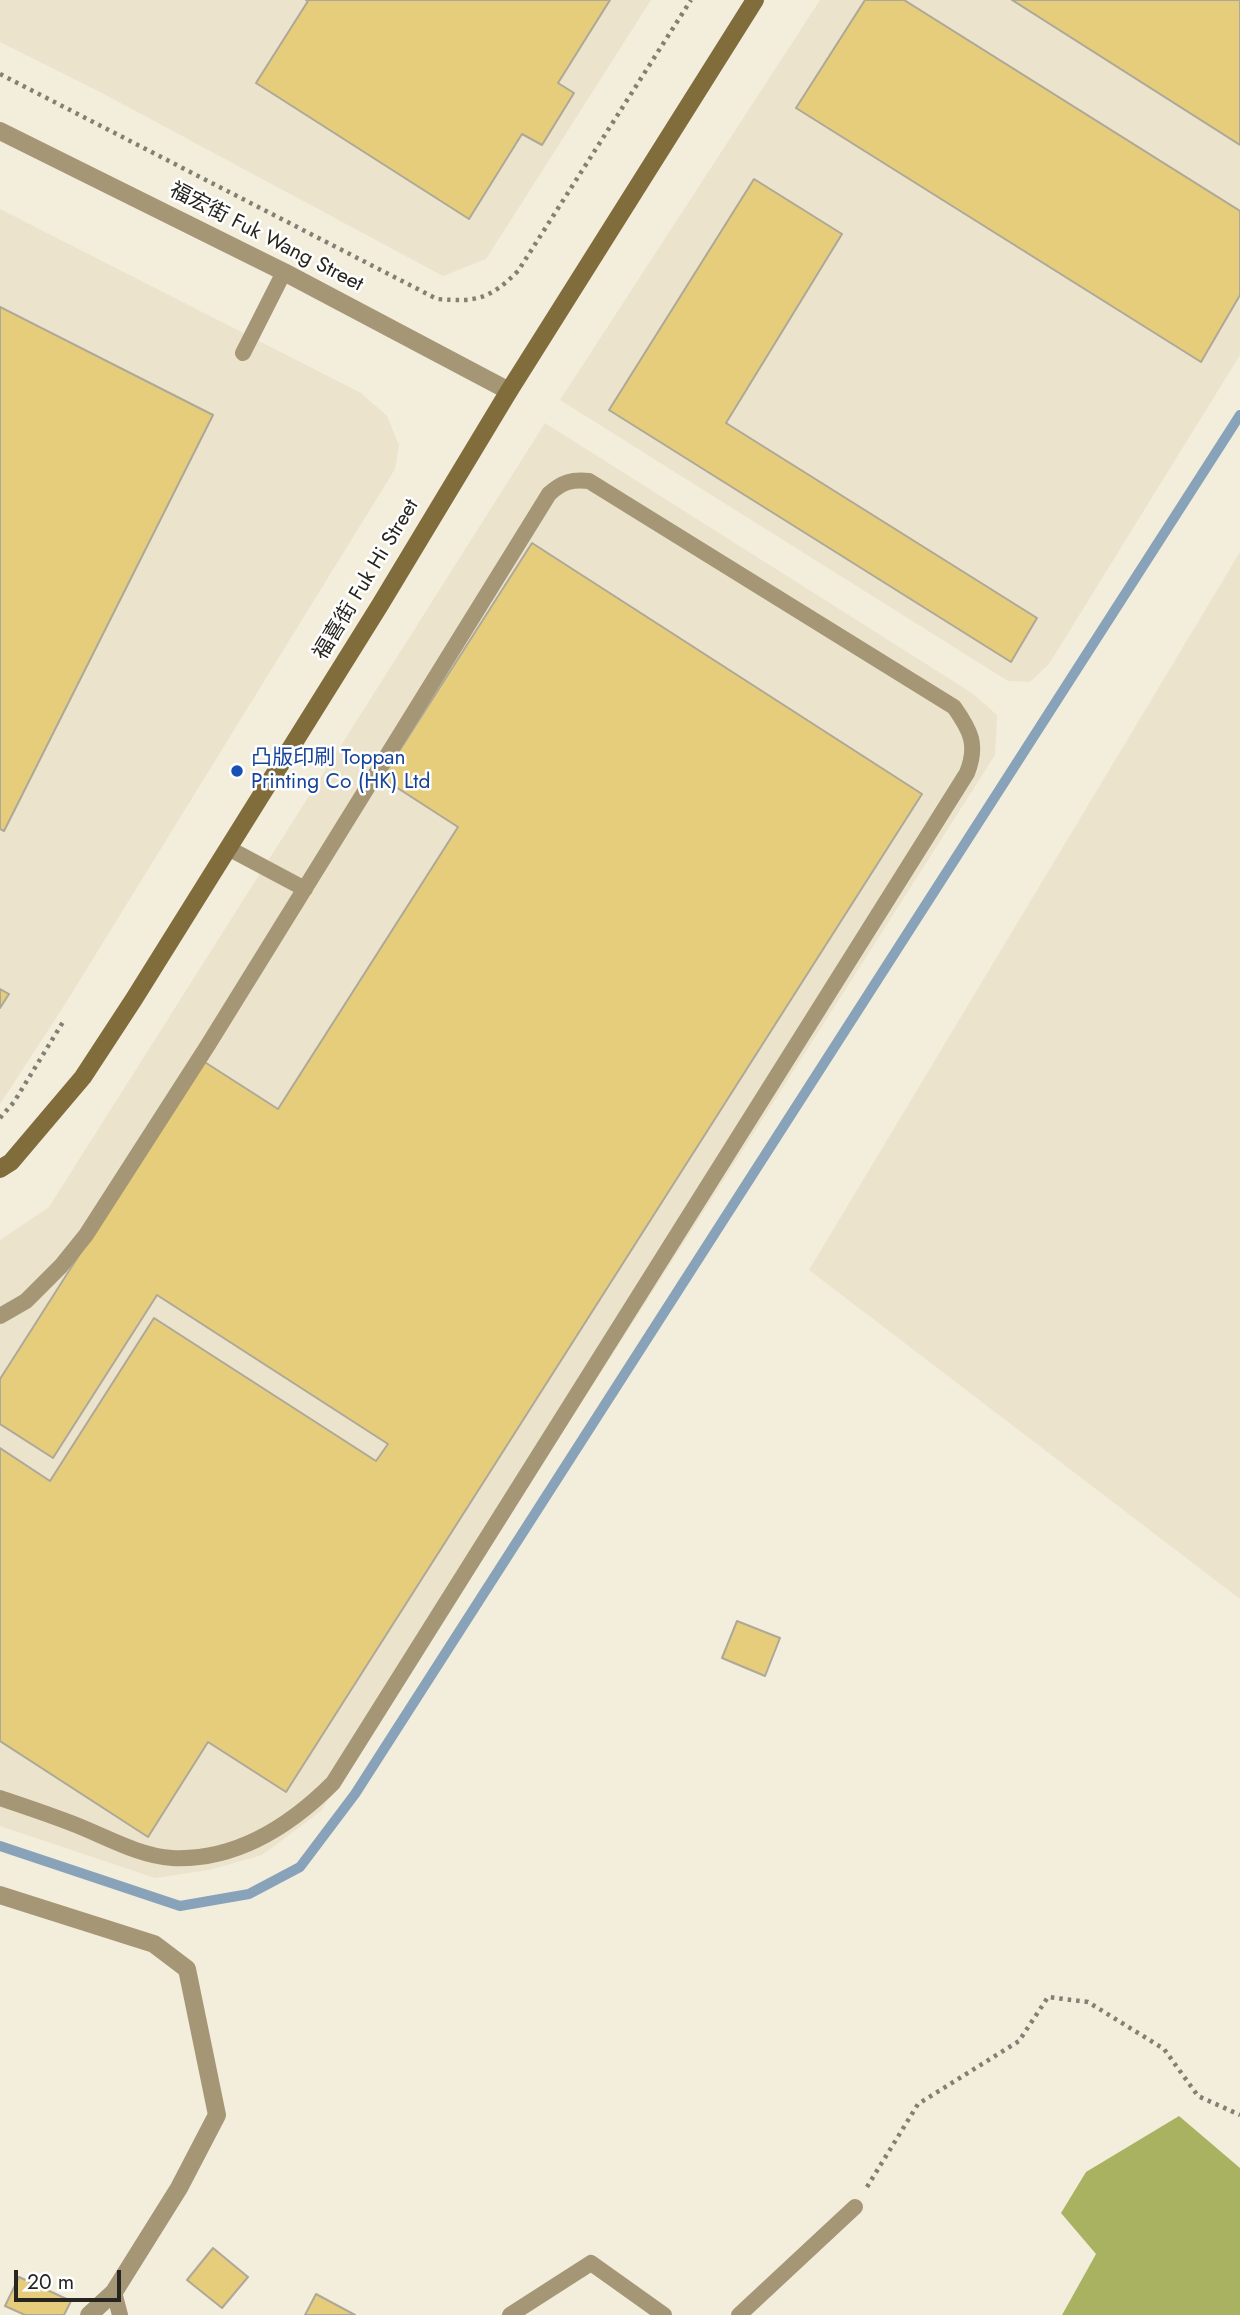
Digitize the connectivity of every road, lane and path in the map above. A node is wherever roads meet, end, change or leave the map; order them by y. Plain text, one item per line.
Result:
1 (691, 0) edge
2 (755, 0) edge
3 (0, 74) edge
4 (0, 131) edge
5 (284, 272) junction
6 (243, 353) dead end
7 (509, 391) junction
8 (228, 848) junction
9 (305, 889) junction
10 (63, 1022) dead end
11 (0, 1118) edge
12 (0, 1169) edge
13 (0, 1315) edge
14 (0, 1798) edge
15 (0, 1895) edge
16 (1240, 2115) edge
17 (855, 2207) joint
18 (114, 2292) junction
19 (89, 2315) edge
20 (120, 2315) edge
21 (510, 2315) edge
22 (664, 2315) edge
23 (739, 2315) edge

1 - 3 path
2 - 7 street, 福喜街 Fuk Hi Street
4 - 5 street, 福宏街 Fuk Wang Street
5 - 6 lane
5 - 7 street, 福宏街 Fuk Wang Street
7 - 8 street, 福喜街 Fuk Hi Street
8 - 9 lane
8 - 12 street, 福喜街 Fuk Hi Street
9 - 13 lane
9 - 14 lane
10 - 11 path
15 - 18 street
16 - 17 path
17 - 23 lane
18 - 19 street
18 - 20 lane
21 - 22 lane

